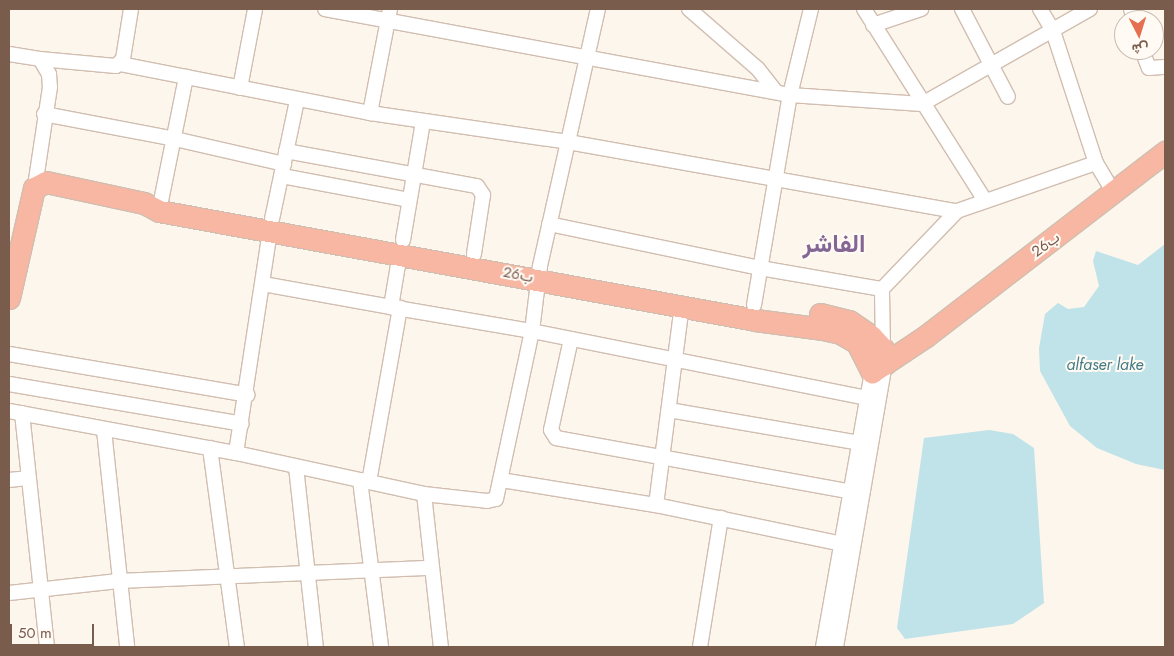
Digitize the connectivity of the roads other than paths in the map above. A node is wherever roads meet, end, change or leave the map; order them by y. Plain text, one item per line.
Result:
1 (131, 9) edge
2 (255, 9) edge
3 (325, 9) edge
4 (598, 9) edge
5 (689, 9) edge
6 (709, 9) edge
7 (810, 9) edge
8 (864, 9) edge
9 (921, 9) edge
10 (962, 9) edge
11 (1040, 9) edge
12 (1090, 9) edge
13 (389, 15) edge
14 (706, 22) junction
15 (873, 25) junction
16 (1053, 31) junction
17 (9, 54) edge
18 (588, 58) junction
19 (40, 59) junction
20 (1146, 60) edge
21 (120, 64) junction
22 (992, 64) junction
23 (1165, 67) edge
24 (186, 77) junction
25 (240, 88) junction
26 (776, 92) junction
27 (790, 95) junction
28 (1008, 97) dead end
29 (297, 100) junction
30 (922, 104) junction
31 (370, 112) junction
32 (44, 114) junction
33 (423, 122) junction
34 (175, 138) junction
35 (568, 142) junction
36 (1165, 152) edge
37 (1096, 163) junction
38 (284, 164) junction
39 (414, 174) junction
40 (775, 178) junction
41 (35, 186) junction
42 (1114, 193) junction
43 (984, 199) junction
44 (409, 200) junction
45 (155, 206) junction
46 (957, 211) junction
47 (549, 224) junction
48 (271, 225) junction
49 (401, 246) junction
50 (474, 254) junction
51 (760, 268) junction
52 (539, 272) junction
53 (263, 284) junction
54 (882, 289) junction
55 (9, 298) edge
56 (682, 305) junction
57 (754, 305) junction
58 (396, 307) junction
59 (532, 331) junction
60 (571, 339) junction
61 (9, 354) edge
62 (876, 356) junction
63 (675, 360) junction
64 (9, 384) edge
65 (248, 395) junction
66 (866, 398) junction
67 (669, 410) junction
68 (16, 412) edge
69 (242, 424) junction
70 (104, 430) junction
71 (864, 444) junction
72 (210, 448) junction
73 (236, 454) junction
74 (661, 457) junction
75 (296, 467) junction
76 (27, 478) junction
77 (9, 480) edge
78 (501, 480) junction
79 (364, 481) junction
80 (850, 491) junction
81 (424, 494) junction
82 (656, 505) junction
83 (721, 518) junction
84 (846, 544) junction
85 (432, 568) junction
86 (370, 572) junction
87 (307, 575) junction
88 (227, 576) junction
89 (118, 581) junction
90 (40, 591) junction
91 (9, 593) edge
92 (47, 647) edge
93 (127, 647) edge
94 (237, 647) edge
95 (316, 647) edge
96 (381, 647) edge
97 (441, 647) edge
98 (700, 647) edge
99 (823, 647) edge
100 (836, 647) edge

1 - 21 street
2 - 25 street
3 - 13 street
4 - 18 street
5 - 14 street
6 - 14 street
7 - 27 street
8 - 15 street
9 - 15 street
10 - 22 street
11 - 16 street
12 - 16 street
13 - 18 street
13 - 31 street
14 - 26 street
15 - 30 street
16 - 22 street
16 - 37 street
17 - 19 street
18 - 26 street
18 - 35 street
19 - 21 street
19 - 32 street
20 - 23 street
21 - 24 street
22 - 28 street
22 - 30 street
24 - 25 street
24 - 34 street
25 - 29 street
26 - 27 street
27 - 30 street
27 - 40 street
29 - 31 street
29 - 38 street
30 - 43 street
31 - 33 street
32 - 34 street
32 - 41 street
33 - 35 street
33 - 39 street
34 - 38 street
34 - 45 street
35 - 40 street
35 - 47 street
36 - 42 highway, 26ب
37 - 42 street
37 - 43 street
38 - 39 street
38 - 44 street
38 - 48 street
39 - 44 street
39 - 50 street
40 - 46 street
40 - 51 street
41 - 45 highway, 26ب
41 - 55 highway
42 - 62 highway, 26ب
43 - 46 street
44 - 49 street
45 - 48 highway, 26ب
46 - 54 street
47 - 51 street
47 - 52 street
48 - 49 highway, 26ب
48 - 53 street
49 - 50 highway, 26ب
49 - 52 highway, 26ب
49 - 58 street
50 - 52 highway, 26ب
51 - 54 street
51 - 57 street
52 - 56 highway, 26ب
52 - 57 highway, 26ب
52 - 59 street
53 - 58 street
53 - 65 street
54 - 62 street
56 - 62 highway, 26ب
56 - 63 street
57 - 62 highway, 26ب
58 - 59 street
58 - 79 street
59 - 60 street
59 - 78 street
60 - 63 street
60 - 74 street
61 - 65 street
62 - 66 street
62 - 71 street
63 - 66 street
63 - 67 street
64 - 69 street
65 - 69 street
66 - 71 street
67 - 71 street
67 - 74 street
68 - 70 street
68 - 76 street
69 - 73 street
70 - 72 street
70 - 89 street
71 - 80 street
71 - 84 street
72 - 73 street
72 - 88 street
73 - 75 street
74 - 80 street
74 - 82 street
75 - 79 street
75 - 87 street
76 - 77 street
76 - 90 street
78 - 81 street
78 - 82 street
79 - 81 street
79 - 86 street
80 - 84 street
81 - 85 street
82 - 83 street
83 - 84 street
83 - 98 street
84 - 99 street
84 - 100 street
85 - 86 street
85 - 97 street
86 - 87 street
86 - 96 street
87 - 88 street
87 - 95 street
88 - 89 street
88 - 94 street
89 - 90 street
89 - 93 street
90 - 91 street
90 - 92 street

